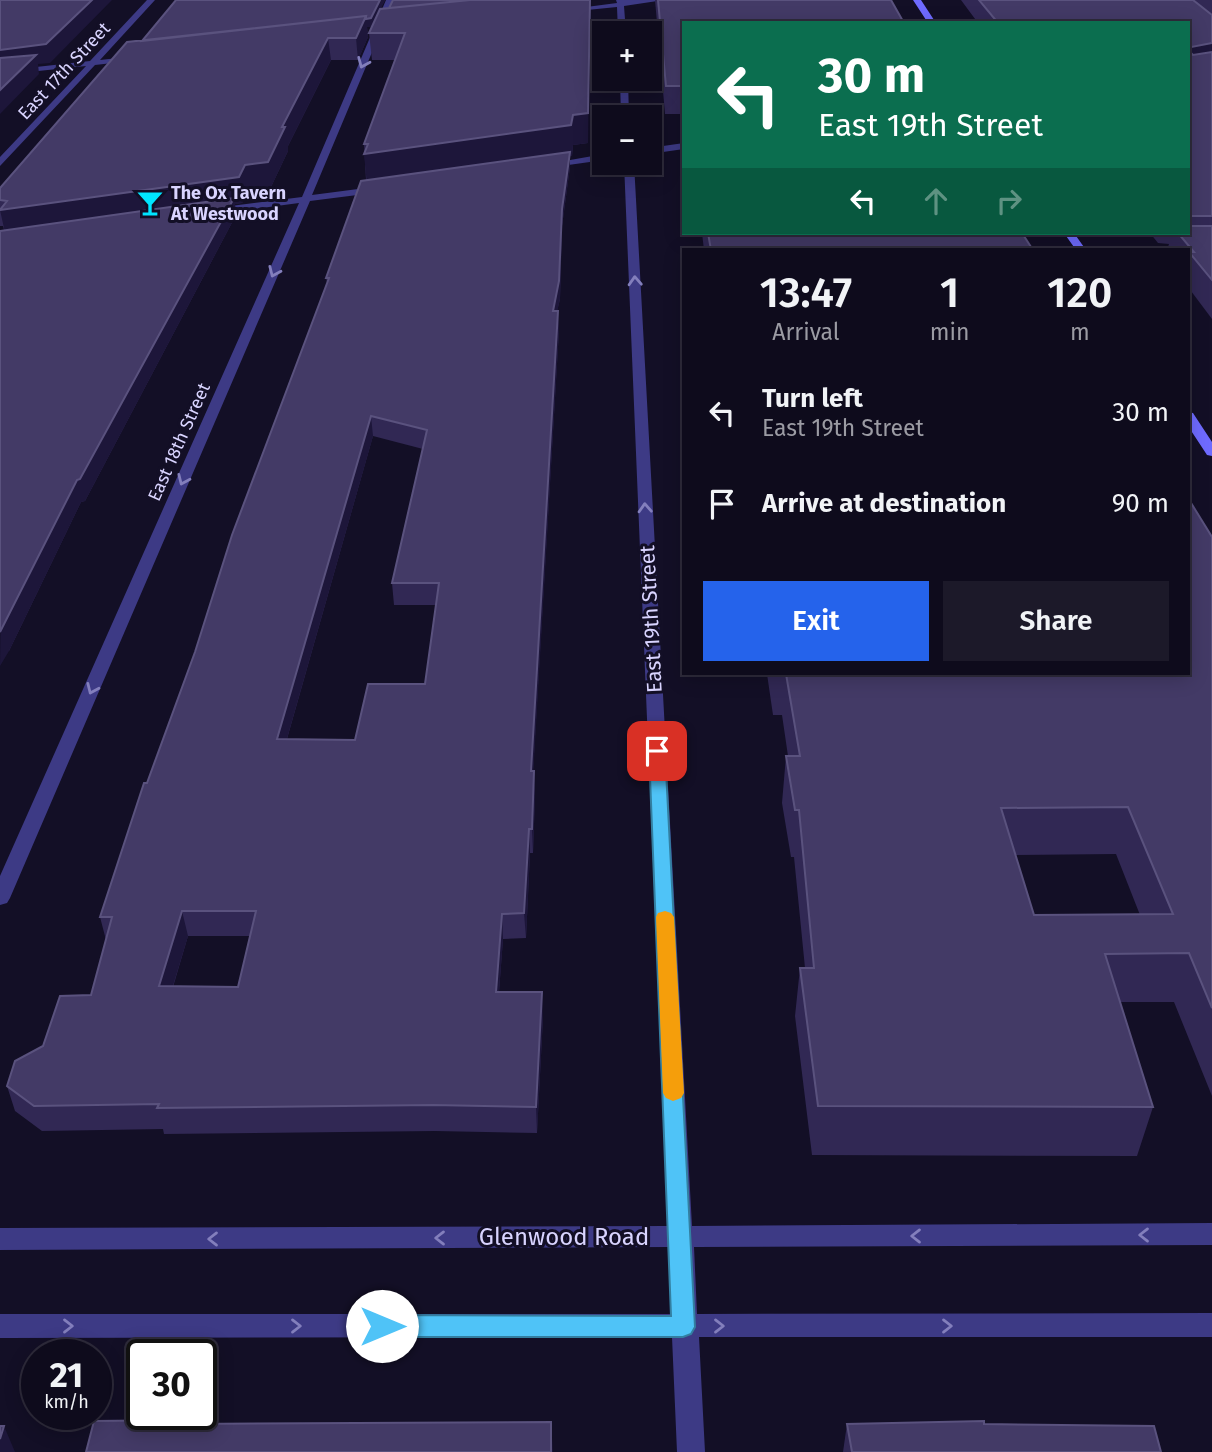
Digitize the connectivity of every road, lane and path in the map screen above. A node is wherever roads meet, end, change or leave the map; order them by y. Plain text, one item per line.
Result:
1 (151, 0) edge
2 (390, 0) edge
3 (660, 0) edge
4 (917, 0) edge
5 (620, 2) edge
6 (557, 11) edge
7 (621, 21) edge
8 (931, 21) edge
9 (149, 56) edge
10 (93, 62) junction
11 (0, 73) edge
12 (682, 145) edge
13 (662, 148) edge
14 (592, 159) edge
15 (0, 163) edge
16 (534, 167) edge
17 (630, 175) edge
18 (394, 187) edge
19 (306, 199) junction
20 (201, 213) edge
21 (1190, 249) edge
22 (1212, 249) edge
23 (1190, 419) edge
24 (1212, 452) edge
25 (0, 898) edge
26 (1212, 1234) edge
27 (680, 1237) junction
28 (0, 1239) edge
29 (1212, 1325) edge
30 (0, 1326) edge
31 (683, 1327) junction
32 (691, 1452) edge

1 - 10 street, East 17th Street
2 -> 19 street, East 18th Street
3 - 5 street
4 - 8 main road
5 - 6 street
5 - 7 street
9 - 10 street
10 - 11 street
10 - 15 street, East 17th Street
12 - 13 street
14 - 16 street
27 -> 17 street, East 19th Street
18 - 19 street
19 - 20 street
19 -> 25 street, East 18th Street
21 - 22 street
23 - 24 main road
26 -> 27 street, Glenwood Road
27 -> 28 street, Glenwood Road
27 - 31 street, East 19th Street
31 -> 29 street
30 -> 31 street
31 - 32 street, East 19th Street

